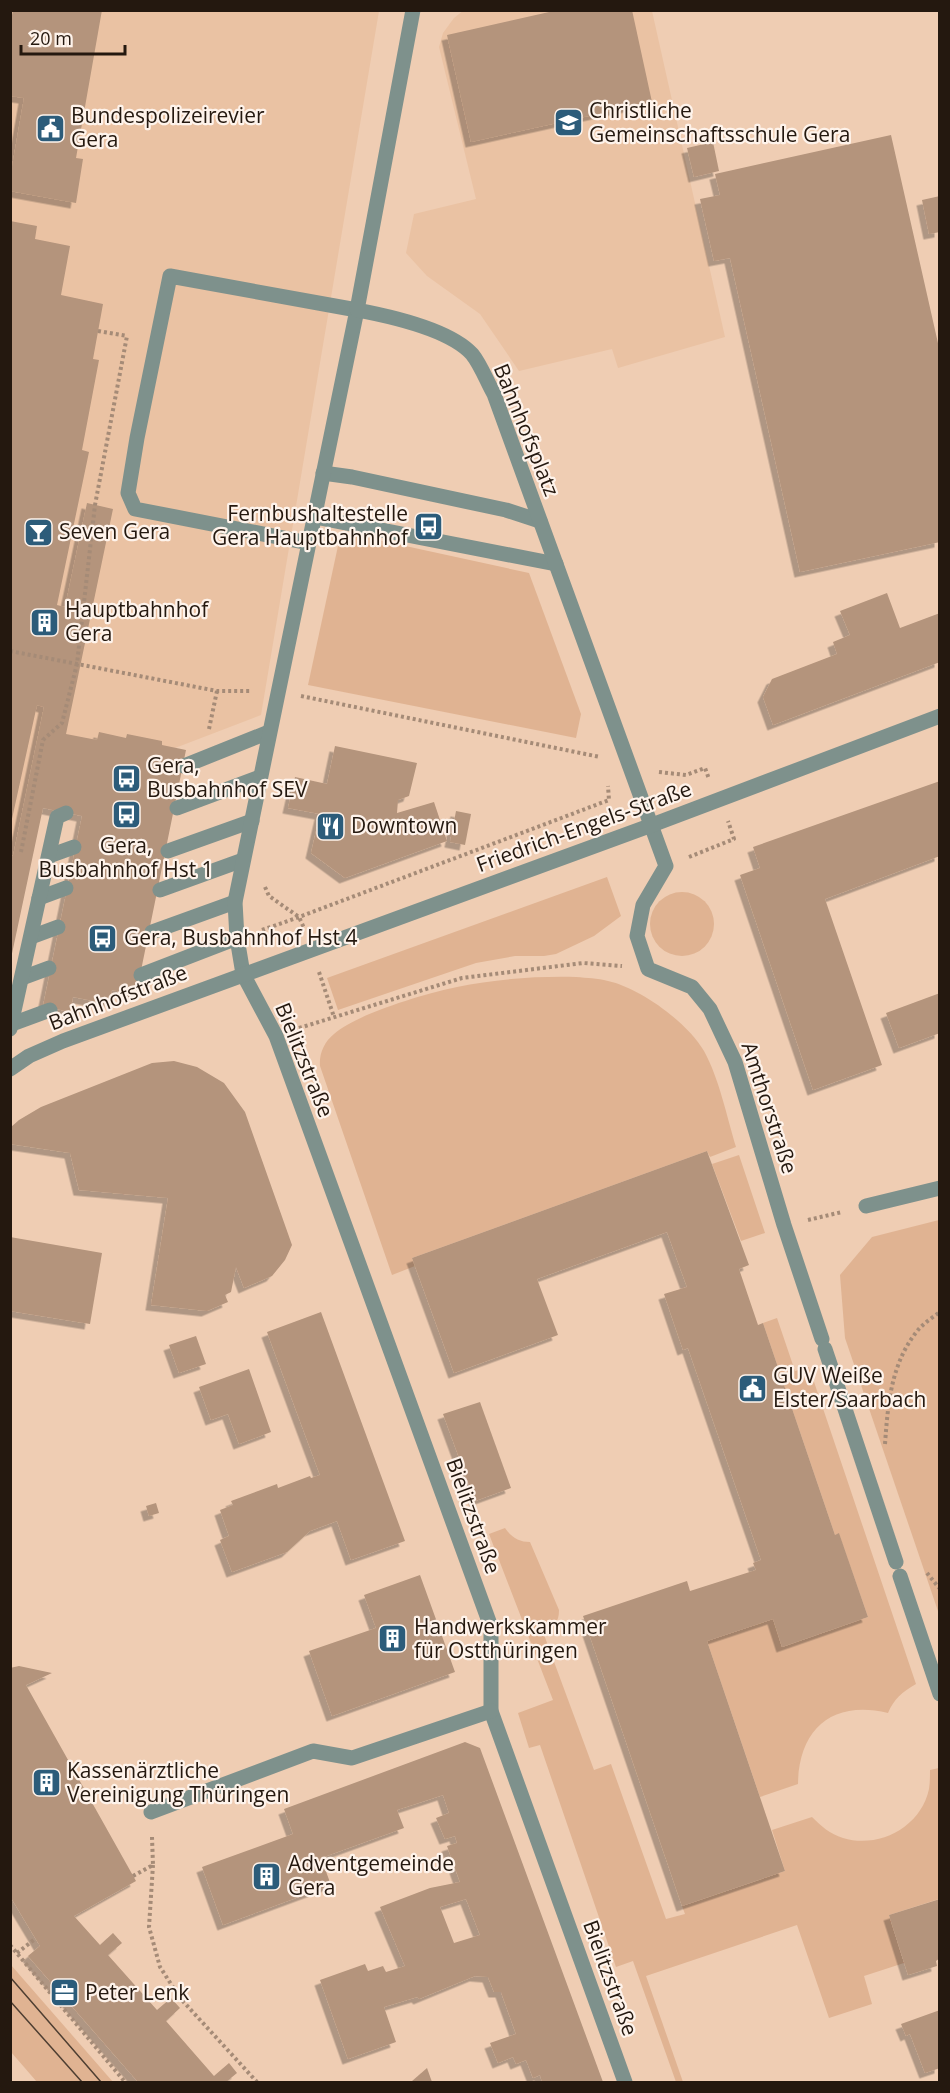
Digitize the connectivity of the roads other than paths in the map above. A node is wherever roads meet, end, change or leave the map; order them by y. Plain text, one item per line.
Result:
1 (413, 10) edge
2 (357, 310) junction
3 (323, 473) junction
4 (315, 517) junction
5 (540, 521) junction
6 (309, 543) junction
7 (556, 564) junction
8 (939, 716) edge
9 (269, 732) junction
10 (184, 766) dead end
11 (260, 777) junction
12 (177, 808) dead end
13 (66, 813) dead end
14 (252, 821) junction
15 (652, 825) junction
16 (74, 846) dead end
17 (168, 851) dead end
18 (49, 856) junction
19 (243, 860) junction
20 (66, 888) dead end
21 (160, 890) dead end
22 (39, 898) junction
23 (236, 902) junction
24 (58, 927) dead end
25 (152, 932) dead end
26 (31, 938) junction
27 (237, 938) junction
28 (49, 968) dead end
29 (243, 974) junction
30 (141, 975) dead end
31 (22, 978) junction
32 (50, 1010) dead end
33 (11, 1027) edge
34 (10, 1069) edge
35 (939, 1188) edge
36 (866, 1206) road end
37 (939, 1694) edge
38 (491, 1711) junction
39 (150, 1812) road end
40 (625, 2082) edge

1 - 2 street
2 - 3 street, Bielitzstraße
2 - 5 street, Bahnhofsplatz
2 - 6 street, Bahnhofsplatz
3 - 4 street, Bielitzstraße
3 - 5 street
4 - 6 street, Bielitzstraße
4 - 7 street
5 - 7 street, Bahnhofsplatz
6 - 9 street, Bielitzstraße
7 - 15 street, Bahnhofsplatz
8 - 15 street, Friedrich-Engels-Straße
9 - 10 street
9 - 11 street, Bielitzstraße
11 - 12 street
11 - 14 street, Bielitzstraße
13 - 18 street
14 - 17 street
14 - 19 street, Bielitzstraße
15 - 29 street, Friedrich-Engels-Straße
15 - 37 street, Amthorstraße
16 - 18 street
18 - 22 street
19 - 21 street
19 - 23 street, Bielitzstraße
20 - 22 street
22 - 26 street
23 - 25 street
23 - 27 street, Bielitzstraße
24 - 26 street
26 - 31 street
27 - 29 street, Bielitzstraße
27 - 30 street
28 - 31 street
29 - 34 street, Bahnhofstraße
29 - 38 street, Bielitzstraße
31 - 33 street
32 - 33 street
35 - 36 street
38 - 39 street
38 - 40 street, Bielitzstraße

